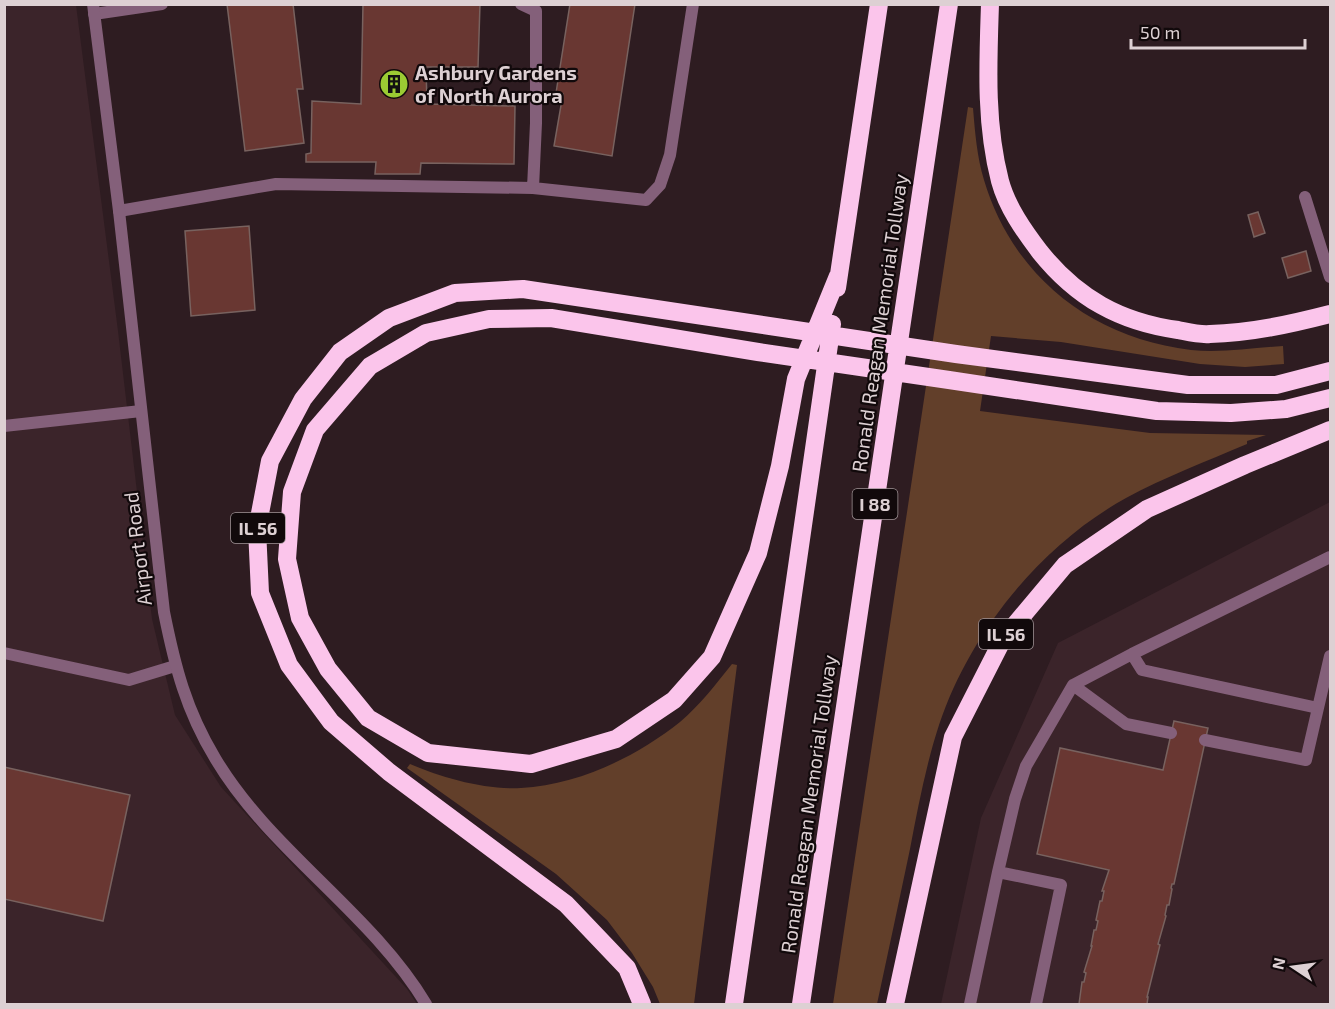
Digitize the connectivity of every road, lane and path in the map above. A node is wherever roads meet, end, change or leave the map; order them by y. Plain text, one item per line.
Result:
1 (162, 4) edge
2 (521, 4) edge
3 (693, 4) edge
4 (879, 4) edge
5 (949, 4) edge
6 (990, 4) edge
7 (93, 9) edge
8 (533, 188) junction
9 (1305, 197) dead end
10 (119, 211) junction
11 (838, 276) junction
12 (1330, 277) edge
13 (1330, 314) edge
14 (1330, 371) edge
15 (1330, 398) edge
16 (141, 411) junction
17 (4, 426) edge
18 (1330, 430) edge
19 (1330, 557) edge
20 (4, 653) edge
21 (1132, 654) junction
22 (1330, 656) edge
23 (175, 666) junction
24 (1073, 685) junction
25 (1318, 708) junction
26 (1171, 733) dead end
27 (1205, 740) dead end
28 (998, 872) junction
29 (426, 1005) edge
30 (642, 1005) edge
31 (734, 1005) edge
32 (801, 1005) edge
33 (895, 1005) edge
34 (970, 1005) edge
35 (1036, 1005) edge

1 - 7 street
2 - 8 street
3 - 8 street
4 - 11 highway
5 - 32 highway, Ronald Reagan Memorial Tollway / I 88
6 - 13 highway
7 - 10 street, Airport Road
8 - 10 street
9 - 12 street
10 - 16 street, Airport Road
11 - 15 highway
11 - 31 highway
14 - 30 highway, IL 56
16 - 17 street
16 - 23 street, Airport Road
18 - 33 highway, IL 56
19 - 21 street
20 - 23 street
21 - 24 street
21 - 25 street
22 - 25 street
23 - 29 street, Airport Road
24 - 26 street
24 - 28 street
25 - 27 street
28 - 34 street
28 - 35 street

